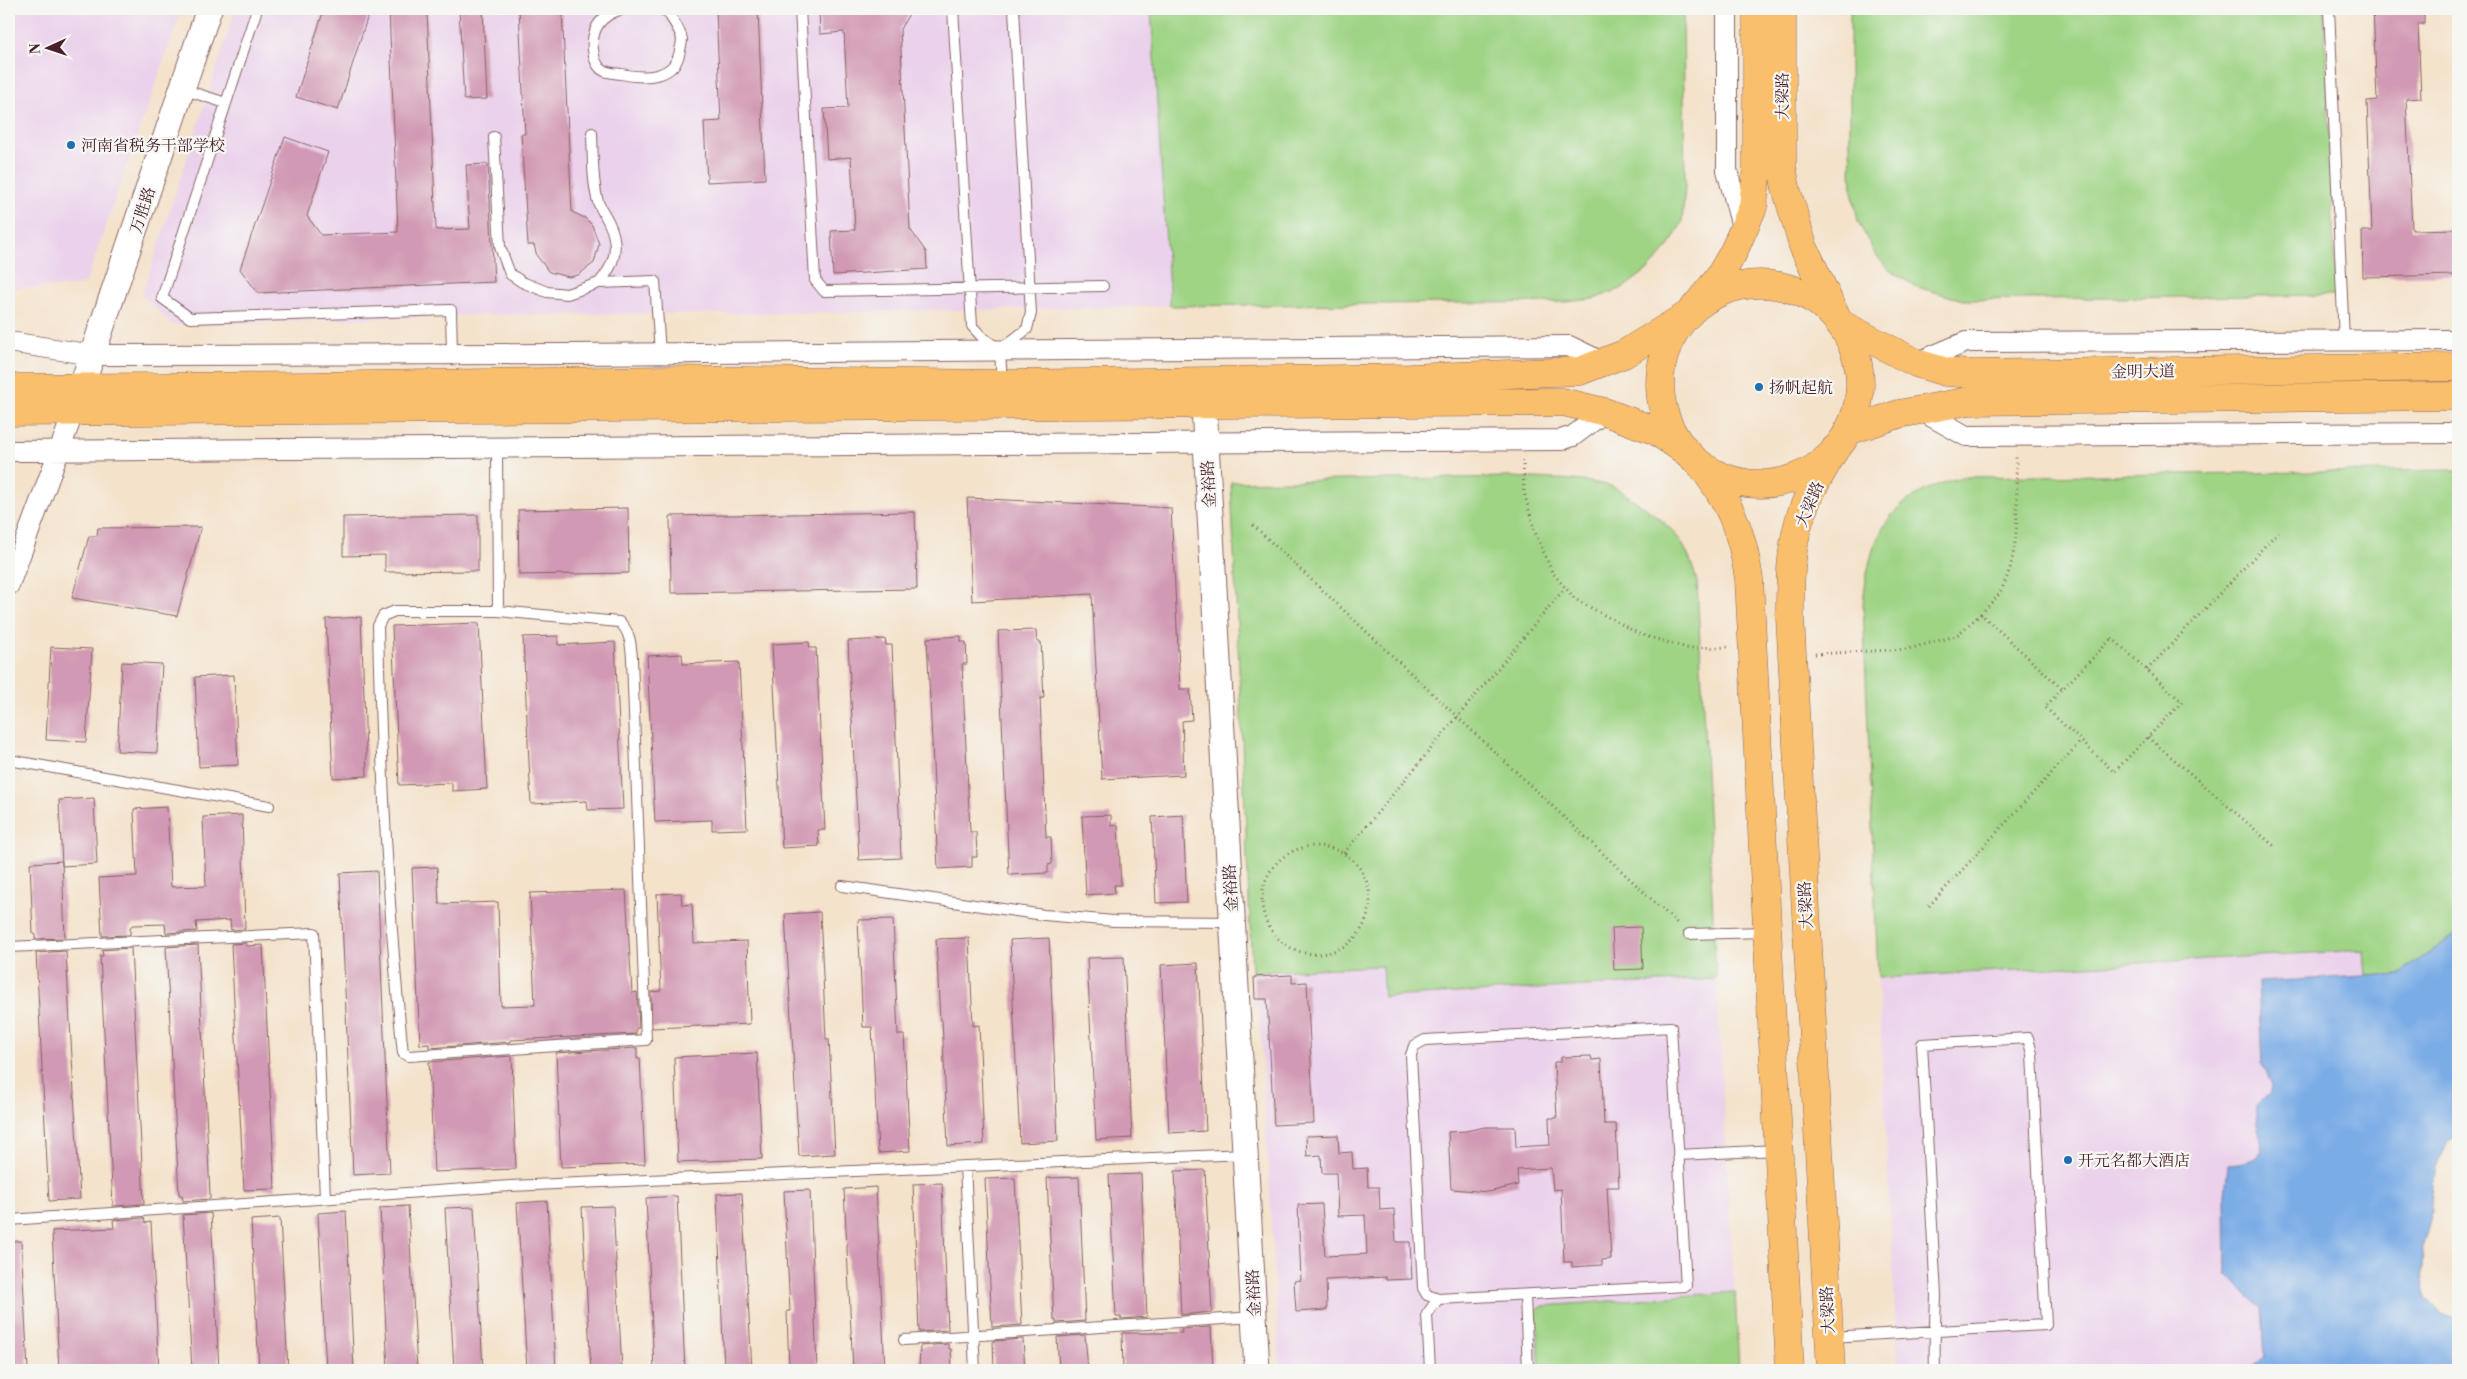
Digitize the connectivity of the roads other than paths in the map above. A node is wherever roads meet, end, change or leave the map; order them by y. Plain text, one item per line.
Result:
1 (209, 9) edge
2 (257, 9) edge
3 (624, 9) edge
4 (660, 9) edge
5 (800, 9) edge
6 (953, 9) edge
7 (1014, 9) edge
8 (1727, 9) edge
9 (1758, 9) edge
10 (1782, 9) edge
11 (2329, 9) edge
12 (182, 88) junction
13 (226, 103) junction
14 (592, 133) dead end
15 (494, 138) dead end
16 (1742, 231) junction
17 (599, 283) junction
18 (1102, 286) dead end
19 (968, 288) junction
20 (1030, 288) junction
21 (1689, 314) junction
22 (1839, 323) junction
23 (2344, 340) junction
24 (2458, 340) edge
25 (9, 342) edge
26 (1000, 350) junction
27 (660, 353) junction
28 (452, 354) junction
29 (94, 355) junction
30 (1604, 363) junction
31 (1916, 363) junction
32 (2458, 367) edge
33 (1002, 384) junction
34 (9, 388) edge
35 (2458, 396) edge
36 (78, 398) junction
37 (1204, 406) junction
38 (1920, 410) junction
39 (9, 412) edge
40 (1605, 412) junction
41 (2458, 433) edge
42 (1841, 440) junction
43 (1205, 441) junction
44 (497, 448) junction
45 (9, 451) edge
46 (58, 451) junction
47 (1694, 459) junction
48 (9, 586) edge
49 (498, 611) junction
50 (9, 760) edge
51 (269, 806) dead end
52 (842, 886) dead end
53 (1232, 922) junction
54 (1766, 932) junction
55 (1689, 934) road end
56 (9, 948) edge
57 (1778, 1150) junction
58 (1245, 1154) junction
59 (1678, 1155) junction
60 (965, 1166) junction
61 (325, 1198) junction
62 (9, 1220) edge
63 (1524, 1295) junction
64 (1438, 1299) junction
65 (1254, 1317) junction
66 (1935, 1331) junction
67 (974, 1336) junction
68 (1829, 1337) junction
69 (904, 1340) dead end
70 (975, 1370) edge
71 (1257, 1370) edge
72 (1430, 1370) edge
73 (1528, 1370) edge
74 (1790, 1370) edge
75 (1831, 1370) edge
76 (1935, 1370) edge

1 - 12 street, 万胜路
2 - 13 lane
3 - 4 lane
5 - 19 lane
6 - 19 lane
7 - 20 lane
8 - 16 street
9 - 16 main road, 大梁路
10 - 22 main road, 大梁路
11 - 23 lane
12 - 13 lane
12 - 29 street, 万胜路
13 - 28 lane
14 - 17 lane
15 - 17 lane
16 - 21 main road, 大梁路
17 - 27 lane
18 - 20 lane
19 - 20 lane
19 - 26 lane
20 - 26 lane
21 - 22 main road
21 - 30 main road
21 - 47 main road
22 - 31 main road, 金明大道
22 - 42 main road, 大梁路
23 - 24 street
23 - 31 street
25 - 29 street
26 - 27 street
26 - 30 street
26 - 33 lane
27 - 28 street
28 - 29 street
29 - 36 street, 万胜路
30 - 33 main road
31 - 32 main road, 金明大道
33 - 36 main road
34 - 36 main road
35 - 38 main road, 金明大道
36 - 37 main road
36 - 39 main road
36 - 46 street
37 - 40 main road
37 - 43 street, 金裕路
38 - 41 street
38 - 42 main road, 金明大道
40 - 43 street
40 - 47 main road
42 - 47 main road
42 - 68 main road, 大梁路
43 - 44 street
43 - 53 street, 金裕路
44 - 46 street
44 - 49 lane
45 - 46 street
46 - 48 street
47 - 54 main road
49 - 49 lane
50 - 51 lane
52 - 53 lane
53 - 58 street, 金裕路
54 - 55 lane
54 - 57 main road
56 - 61 lane
57 - 59 lane
57 - 74 main road
58 - 60 lane
58 - 65 street, 金裕路
59 - 63 lane
59 - 64 lane
60 - 61 lane
60 - 67 lane
61 - 62 lane
63 - 64 lane
63 - 73 lane
64 - 72 lane
65 - 67 lane
65 - 71 street, 金裕路
66 - 66 lane
66 - 68 lane
66 - 76 lane
67 - 69 lane
67 - 70 lane
68 - 75 main road, 大梁路

